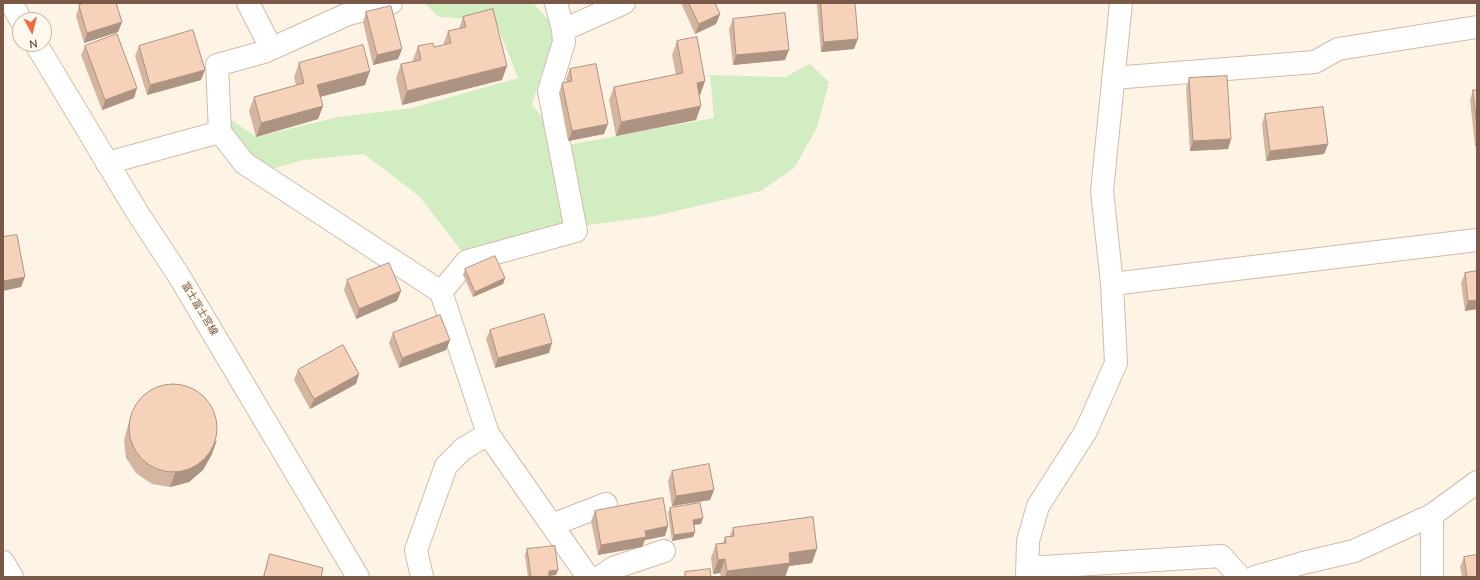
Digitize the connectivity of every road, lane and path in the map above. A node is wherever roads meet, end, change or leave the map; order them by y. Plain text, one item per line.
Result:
1 (11, 3) edge
2 (248, 3) edge
3 (391, 3) edge
4 (556, 3) edge
5 (624, 3) edge
6 (1121, 3) edge
7 (16, 12) edge
8 (1477, 27) edge
9 (563, 30) junction
10 (271, 48) junction
11 (41, 52) edge
12 (1114, 78) junction
13 (220, 132) junction
14 (107, 162) junction
15 (1477, 240) edge
16 (1112, 284) junction
17 (441, 292) junction
18 (488, 434) junction
19 (1477, 482) edge
20 (606, 504) dead end
21 (1432, 515) junction
22 (552, 525) junction
23 (664, 551) dead end
24 (3, 562) edge
25 (1027, 572) edge
26 (12, 577) edge
27 (358, 577) edge
28 (422, 577) edge
29 (588, 577) edge
30 (600, 577) edge
31 (1240, 577) edge
32 (1255, 577) edge
33 (1432, 577) edge

1 - 7 street
2 - 10 street
3 - 10 street
4 - 9 street
5 - 9 street
6 - 12 street
8 - 12 street
9 - 17 street
10 - 13 street
11 - 14 street, 富士富士宮線
12 - 16 street
13 - 14 street
13 - 17 street
14 - 27 street, 富士富士宮線
15 - 16 street
16 - 25 street
17 - 18 street
18 - 22 street
18 - 28 street
19 - 21 street
20 - 22 street
21 - 32 street
21 - 33 street
22 - 29 street
23 - 30 street
24 - 26 street
25 - 31 street

